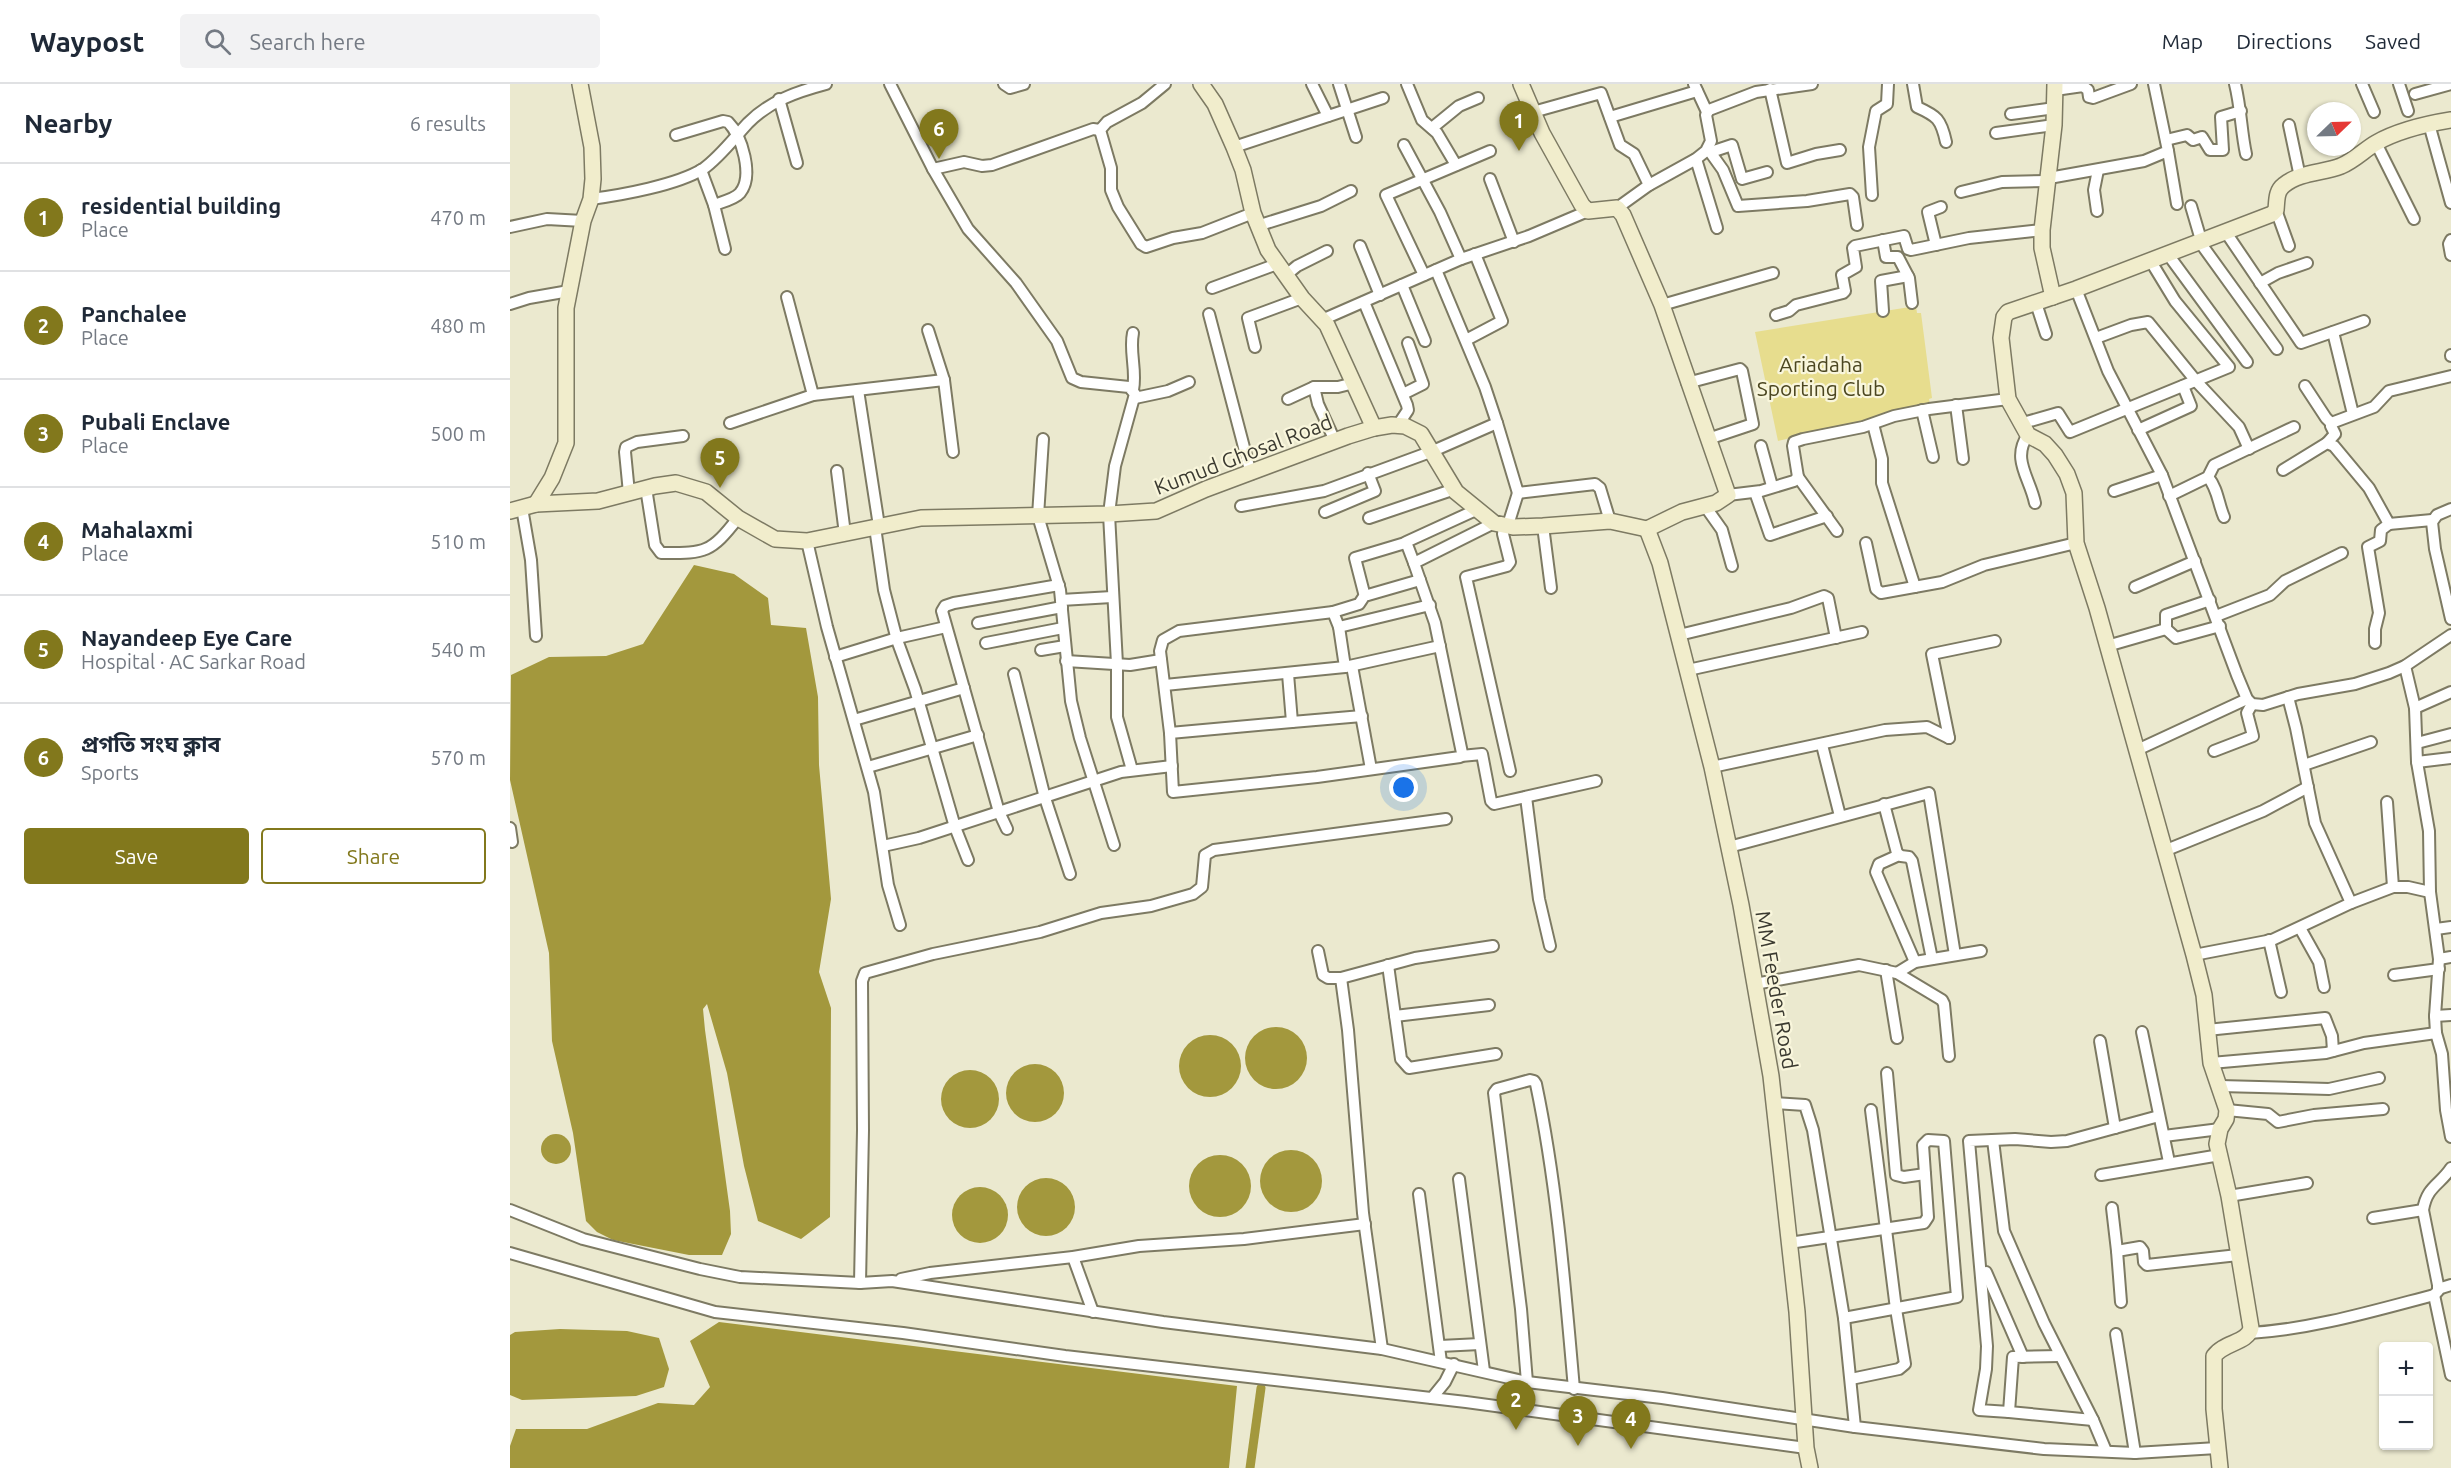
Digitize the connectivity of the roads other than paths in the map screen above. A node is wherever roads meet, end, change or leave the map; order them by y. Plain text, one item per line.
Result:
1 (580, 84) edge
2 (826, 84) edge
3 (890, 84) edge
4 (1004, 84) edge
5 (1024, 84) edge
6 (1165, 84) edge
7 (1201, 84) edge
8 (1312, 84) edge
9 (1339, 84) edge
10 (1407, 84) edge
11 (1521, 84) edge
12 (1812, 84) edge
13 (1888, 84) edge
14 (1914, 84) edge
15 (2131, 84) edge
16 (2154, 84) edge
17 (2235, 84) edge
18 (2362, 84) edge
19 (2399, 84) edge
20 (2451, 84) edge
21 (806, 86) edge
22 (1696, 87) edge
23 (1772, 87) edge
24 (2055, 87) edge
25 (2415, 94) dead end
26 (1383, 98) dead end
27 (1478, 98) dead end
28 (780, 99) junction
29 (2055, 108) junction
30 (1347, 110) junction
31 (2241, 111) junction
32 (2408, 111) dead end
33 (1533, 112) junction
34 (1707, 112) junction
35 (2374, 112) dead end
36 (2012, 114) dead end
37 (1328, 116) junction
38 (1610, 117) junction
39 (2451, 120) edge
40 (2428, 124) junction
41 (2054, 125) junction
42 (2289, 125) dead end
43 (1432, 128) junction
44 (1100, 130) junction
45 (1996, 133) dead end
46 (676, 135) dead end
47 (736, 136) junction
48 (1356, 136) dead end
49 (1946, 142) dead end
50 (2376, 143) junction
51 (1404, 145) dead end
52 (2167, 145) junction
53 (1234, 147) junction
54 (1710, 150) junction
55 (1840, 150) dead end
56 (1490, 151) dead end
57 (2246, 154) dead end
58 (1696, 159) junction
59 (797, 163) dead end
60 (1456, 165) junction
61 (933, 168) junction
62 (701, 170) junction
63 (2098, 170) junction
64 (1767, 172) dead end
65 (2300, 177) junction
66 (1490, 179) dead end
67 (2049, 179) junction
68 (1423, 180) junction
69 (1649, 185) junction
70 (1351, 191) dead end
71 (1961, 192) dead end
72 (1872, 195) dead end
73 (591, 199) junction
74 (2451, 202) edge
75 (2177, 204) dead end
76 (714, 205) junction
77 (2191, 206) dead end
78 (1941, 207) dead end
79 (1617, 208) junction
80 (2276, 210) junction
81 (1588, 211) junction
82 (2097, 211) dead end
83 (1255, 219) junction
84 (2414, 219) dead end
85 (583, 221) junction
86 (1857, 225) dead end
87 (510, 227) edge
88 (1717, 228) dead end
89 (2042, 230) junction
90 (2224, 231) junction
91 (1883, 240) junction
92 (2451, 240) edge
93 (2200, 241) junction
94 (1514, 242) junction
95 (1936, 245) junction
96 (1360, 246) dead end
97 (2289, 246) dead end
98 (725, 249) dead end
99 (1327, 250) dead end
100 (2167, 253) junction
101 (1475, 254) junction
102 (2451, 255) edge
103 (1461, 259) junction
104 (2150, 260) junction
105 (2307, 263) dead end
106 (1281, 270) junction
107 (1436, 270) junction
108 (1773, 273) dead end
109 (1424, 276) junction
110 (1908, 276) junction
111 (2260, 283) junction
112 (1402, 285) junction
113 (1212, 288) dead end
114 (2076, 289) junction
115 (569, 291) junction
116 (1380, 295) junction
117 (788, 297) dead end
118 (2053, 297) junction
119 (1302, 298) junction
120 (1364, 302) junction
121 (1912, 303) dead end
122 (2036, 303) junction
123 (510, 304) edge
124 (1662, 305) junction
125 (1883, 311) dead end
126 (1209, 314) dead end
127 (1776, 315) dead end
128 (1324, 319) junction
129 (2364, 321) dead end
130 (928, 330) dead end
131 (2333, 332) junction
132 (1133, 333) dead end
133 (2046, 334) dead end
134 (2096, 338) junction
135 (1466, 340) junction
136 (1425, 341) dead end
137 (1408, 343) dead end
138 (1255, 347) dead end
139 (2277, 349) dead end
140 (2247, 362) dead end
141 (2451, 376) edge
142 (944, 380) junction
143 (2196, 381) junction
144 (1189, 382) dead end
145 (1354, 383) junction
146 (1687, 383) junction
147 (2183, 386) junction
148 (2305, 386) dead end
149 (1314, 387) junction
150 (858, 390) junction
151 (1134, 394) junction
152 (1403, 394) junction
153 (813, 395) junction
154 (1288, 399) dead end
155 (2008, 399) junction
156 (1956, 405) junction
157 (2126, 408) junction
158 (1922, 410) junction
159 (2353, 414) junction
160 (730, 423) dead end
161 (1497, 423) junction
162 (1872, 423) junction
163 (2332, 424) junction
164 (1398, 425) junction
165 (2294, 427) dead end
166 (1374, 428) junction
167 (2025, 429) junction
168 (2138, 430) junction
169 (683, 436) dead end
170 (1043, 439) dead end
171 (1708, 439) junction
172 (1335, 441) junction
173 (2327, 443) junction
174 (1761, 446) dead end
175 (2249, 449) junction
176 (1433, 451) junction
177 (953, 452) dead end
178 (1933, 457) dead end
179 (1963, 459) dead end
180 (2283, 470) dead end
181 (837, 471) dead end
182 (1368, 473) junction
183 (1251, 474) junction
184 (2162, 475) junction
185 (1798, 477) junction
186 (2208, 477) junction
187 (1772, 486) junction
188 (646, 488) junction
189 (1455, 489) junction
190 (2114, 490) dead end
191 (1755, 492) junction
192 (629, 493) junction
193 (1518, 493) junction
194 (1728, 495) junction
195 (2169, 496) junction
196 (2035, 503) dead end
197 (1241, 506) dead end
198 (1705, 506) junction
199 (523, 508) edge
200 (2451, 509) edge
201 (1476, 510) junction
202 (1325, 512) dead end
203 (1108, 514) junction
204 (1038, 516) junction
205 (1827, 516) junction
206 (2224, 517) dead end
207 (738, 518) junction
208 (1369, 518) dead end
209 (2432, 520) junction
210 (1610, 521) junction
211 (1499, 524) junction
212 (2389, 524) junction
213 (1543, 526) junction
214 (877, 527) junction
215 (1647, 530) junction
216 (1837, 531) dead end
217 (844, 534) junction
218 (807, 541) junction
219 (1405, 543) junction
220 (1866, 543) dead end
221 (2076, 543) junction
222 (2342, 553) dead end
223 (2195, 561) junction
224 (1414, 563) junction
225 (1732, 566) dead end
226 (1420, 580) junction
227 (1059, 585) junction
228 (1915, 587) junction
229 (2135, 587) dead end
230 (1551, 588) dead end
231 (2448, 590) edge
232 (1365, 595) junction
233 (1112, 597) junction
234 (2210, 600) junction
235 (1061, 604) junction
236 (1430, 605) junction
237 (1333, 612) junction
238 (2451, 619) edge
239 (2218, 621) junction
240 (978, 623) dead end
241 (946, 627) junction
242 (1339, 627) junction
243 (1063, 628) junction
244 (2166, 629) junction
245 (1862, 632) dead end
246 (1679, 635) junction
247 (2451, 635) edge
248 (536, 636) dead end
249 (897, 638) junction
250 (1836, 638) junction
251 (1995, 641) dead end
252 (2374, 643) dead end
253 (986, 644) dead end
254 (1065, 646) junction
255 (1440, 646) junction
256 (2107, 646) junction
257 (1041, 650) dead end
258 (836, 657) junction
259 (1161, 660) junction
260 (1066, 661) junction
261 (1117, 664) junction
262 (1349, 666) junction
263 (2405, 666) junction
264 (1688, 670) junction
265 (1014, 674) dead end
266 (1288, 674) junction
267 (1165, 685) junction
268 (964, 688) junction
269 (2451, 692) edge
270 (2288, 697) junction
271 (918, 701) junction
272 (2249, 702) junction
273 (2415, 708) junction
274 (1362, 716) junction
275 (854, 720) junction
276 (1292, 722) junction
277 (1170, 733) junction
278 (2451, 734) edge
279 (978, 735) junction
280 (2371, 742) dead end
281 (2417, 743) junction
282 (1822, 745) junction
283 (931, 749) junction
284 (2137, 750) junction
285 (2214, 751) dead end
286 (1461, 756) junction
287 (2451, 758) edge
288 (2417, 762) junction
289 (2304, 765) junction
290 (1172, 766) junction
291 (868, 767) junction
292 (1712, 767) junction
293 (1371, 769) junction
294 (1132, 770) junction
295 (1510, 771) dead end
296 (1093, 780) junction
297 (1596, 781) dead end
298 (2308, 787) junction
299 (1526, 797) junction
300 (1045, 798) junction
301 (2387, 802) dead end
302 (1884, 804) junction
303 (999, 812) junction
304 (1840, 816) junction
305 (1446, 819) dead end
306 (955, 827) junction
307 (510, 828) edge
308 (1007, 829) dead end
309 (513, 842) dead end
310 (1114, 845) dead end
311 (884, 846) junction
312 (1729, 847) junction
313 (2164, 851) junction
314 (1899, 855) junction
315 (968, 860) dead end
316 (1070, 874) dead end
317 (2393, 887) junction
318 (2430, 892) junction
319 (2351, 903) junction
320 (900, 925) dead end
321 (2451, 927) edge
322 (2300, 928) junction
323 (2436, 929) junction
324 (2269, 940) junction
325 (1493, 946) dead end
326 (1550, 946) dead end
327 (1318, 951) dead end
328 (1981, 951) dead end
329 (2194, 954) junction
330 (1954, 955) junction
331 (2451, 957) edge
332 (1932, 958) junction
333 (1915, 962) junction
334 (2439, 964) junction
335 (1388, 965) junction
336 (1892, 971) junction
337 (2394, 975) dead end
338 (1341, 978) junction
339 (1755, 984) junction
340 (2324, 987) dead end
341 (2281, 992) dead end
342 (1489, 1005) dead end
343 (2451, 1015) edge
344 (1395, 1016) junction
345 (2435, 1016) junction
346 (2207, 1030) junction
347 (2142, 1032) dead end
348 (1897, 1038) dead end
349 (2442, 1040) edge
350 (2100, 1041) dead end
351 (2333, 1051) junction
352 (1496, 1054) dead end
353 (1949, 1056) dead end
354 (2211, 1063) junction
355 (1887, 1073) dead end
356 (2447, 1076) edge
357 (2379, 1078) dead end
358 (2220, 1086) junction
359 (1774, 1103) junction
360 (2383, 1109) dead end
361 (1871, 1110) dead end
362 (2227, 1110) junction
363 (2449, 1110) edge
364 (2159, 1116) junction
365 (2115, 1128) junction
366 (2220, 1129) junction
367 (2164, 1136) junction
368 (2451, 1137) edge
369 (1993, 1140) junction
370 (2220, 1155) junction
371 (2169, 1162) junction
372 (2451, 1168) edge
373 (1925, 1174) junction
374 (2101, 1175) dead end
375 (1459, 1179) dead end
376 (2307, 1183) dead end
377 (1419, 1194) dead end
378 (2229, 1196) junction
379 (2112, 1208) dead end
380 (510, 1210) edge
381 (2423, 1210) junction
382 (2373, 1218) dead end
383 (1365, 1224) junction
384 (1886, 1228) junction
385 (1831, 1235) junction
386 (1789, 1243) junction
387 (2117, 1251) junction
388 (510, 1253) edge
389 (2238, 1255) junction
390 (1073, 1257) junction
391 (1986, 1272) dead end
392 (892, 1281) junction
393 (860, 1283) junction
394 (2451, 1285) edge
395 (2436, 1292) junction
396 (2121, 1302) dead end
397 (1896, 1309) junction
398 (1093, 1312) junction
399 (1844, 1318) junction
400 (2250, 1333) junction
401 (2116, 1334) dead end
402 (1480, 1344) junction
403 (1440, 1346) junction
404 (1382, 1348) junction
405 (2060, 1356) junction
406 (2023, 1357) junction
407 (1441, 1362) junction
408 (1454, 1364) junction
409 (1484, 1371) junction
410 (2451, 1375) edge
411 (1851, 1379) junction
412 (1527, 1382) junction
413 (1574, 1389) junction
414 (1432, 1398) junction
415 (2009, 1412) junction
416 (2093, 1419) junction
417 (1806, 1420) junction
418 (1855, 1427) junction
419 (1806, 1448) junction
420 (2217, 1448) junction
421 (2106, 1451) junction
422 (2135, 1453) junction
423 (1810, 1468) edge
424 (2220, 1468) edge

1 - 73 street
2 - 21 street
3 - 61 street
4 - 5 street
6 - 44 street
7 - 53 street
8 - 37 street
9 - 30 street
10 - 43 street
11 - 33 street
12 - 23 street
13 - 72 street
14 - 49 street
15 - 24 street
16 - 52 street
17 - 31 street
18 - 35 street
19 - 32 street
20 - 25 street
21 - 28 street
22 - 34 street
22 - 38 street
23 - 34 street
23 - 55 street
24 - 29 street
26 - 30 street
27 - 43 street
28 - 47 street
28 - 59 street
29 - 36 street
29 - 41 street
30 - 37 street
30 - 48 street
31 - 52 street
31 - 57 street
33 - 38 street
33 - 81 street
34 - 54 street
37 - 53 street
38 - 69 street
39 - 40 street
40 - 50 street
40 - 74 street
41 - 45 street
41 - 67 street
42 - 65 street
43 - 60 street
44 - 61 street
44 - 83 street
46 - 47 street
47 - 62 street
47 - 76 street
50 - 65 street
50 - 84 street
51 - 68 street
52 - 63 street
52 - 75 street
53 - 83 street
54 - 58 street
54 - 64 street
54 - 86 street
56 - 60 street
58 - 69 street
58 - 88 street
60 - 68 street
61 - 151 street
62 - 73 street
62 - 76 street
63 - 67 street
63 - 82 street
65 - 80 street
66 - 94 street
67 - 71 street
67 - 89 street
68 - 103 street
68 - 109 street
69 - 79 street
70 - 83 street
73 - 85 street
76 - 98 street
77 - 93 street
78 - 95 street
79 - 81 street
79 - 124 street
80 - 90 street
80 - 97 street
81 - 94 street
83 - 106 street
85 - 87 street
85 - 115 street
89 - 95 street
89 - 118 street
90 - 93 street
90 - 111 street
91 - 95 street
91 - 110 street
91 - 127 street
92 - 102 street
93 - 100 street
93 - 139 street
94 - 101 street
96 - 116 street
99 - 106 street
100 - 104 street
100 - 140 street
101 - 103 street
101 - 135 street
103 - 107 street
104 - 114 street
104 - 143 street
105 - 111 street
106 - 113 street
106 - 119 street
107 - 109 street
107 - 135 street
108 - 124 street
109 - 112 street
110 - 121 street
110 - 125 street
111 - 131 street
112 - 116 street
112 - 136 street
114 - 118 street
114 - 134 street
115 - 123 street
115 - 199 street
116 - 120 street
117 - 153 street
118 - 122 street
119 - 128 street
119 - 138 street
120 - 128 street
120 - 152 street
122 - 133 street
122 - 155 street
124 - 146 street
126 - 183 street
128 - 145 street
129 - 131 street
130 - 142 street
131 - 159 street
132 - 151 street
134 - 143 street
134 - 157 street
135 - 161 street
137 - 152 street
141 - 159 street
142 - 150 street
142 - 177 street
143 - 147 street
143 - 175 street
144 - 151 street
145 - 149 street
145 - 166 street
146 - 171 street
146 - 171 street
147 - 157 street
147 - 168 street
148 - 163 street
149 - 154 street
149 - 172 street
150 - 153 street
150 - 214 street
151 - 203 street
152 - 164 street
153 - 160 street
155 - 156 street
155 - 167 street
156 - 158 street
156 - 179 street
157 - 167 street
157 - 168 street
158 - 162 street
158 - 178 street
159 - 163 street
161 - 176 street
161 - 193 street
162 - 185 street
162 - 228 street
163 - 173 street
164 - 166 street, Kumud Ghosal Road
164 - 176 street
165 - 175 street
166 - 172 street, Kumud Ghosal Road
167 - 196 street
167 - 221 street
168 - 184 street
169 - 192 street
170 - 204 street
171 - 194 street
172 - 183 street, Kumud Ghosal Road
173 - 180 street
173 - 212 street
174 - 187 street
175 - 186 street
176 - 182 street
176 - 189 street
181 - 217 street
182 - 197 street
182 - 202 street
183 - 203 street, Kumud Ghosal Road
184 - 190 street
184 - 195 street
185 - 187 street
185 - 205 street
186 - 195 street
186 - 206 street
187 - 191 street
188 - 192 street, Kumud Ghosal Road
188 - 207 street, Kumud Ghosal Road
188 - 207 street
189 - 201 street
189 - 208 street
191 - 194 street
191 - 205 street
192 - 199 street, Kumud Ghosal Road
193 - 210 street
193 - 211 street
194 - 198 street
195 - 223 street
198 - 215 street
198 - 225 street
199 - 248 street
200 - 209 street
201 - 211 street
201 - 219 street
203 - 204 street, Kumud Ghosal Road
203 - 233 street
204 - 214 street, Kumud Ghosal Road
204 - 227 street
205 - 216 street
207 - 218 street, Kumud Ghosal Road
209 - 212 street
209 - 231 street
210 - 213 street
210 - 215 street
211 - 213 street
211 - 224 street
211 - 295 street
212 - 252 street
213 - 230 street
214 - 217 street, Kumud Ghosal Road
214 - 249 street
215 - 246 street, MM Feeder Road
217 - 218 street, Kumud Ghosal Road
218 - 258 street
219 - 224 street
219 - 232 street
220 - 228 street
221 - 228 street
221 - 256 street
222 - 239 street
223 - 229 street
223 - 234 street
224 - 226 street
226 - 232 street
226 - 236 street
227 - 235 street
227 - 241 street
231 - 238 street
232 - 237 street
233 - 235 street
233 - 261 street
234 - 239 street
234 - 244 street
235 - 240 street
235 - 243 street
236 - 242 street
236 - 255 street
237 - 242 street
237 - 259 street
239 - 244 street
239 - 272 street
241 - 249 street
241 - 268 street
242 - 262 street
243 - 253 street
243 - 254 street
244 - 256 street
245 - 250 street
246 - 250 street
246 - 264 street, MM Feeder Road
247 - 263 street
249 - 258 street
249 - 271 street
250 - 264 street
251 - 282 street
254 - 257 street
254 - 260 street
255 - 262 street
255 - 286 street
256 - 284 street
258 - 275 street
259 - 261 street
259 - 267 street
260 - 261 street
260 - 296 street
261 - 294 street
262 - 266 street
262 - 274 street
263 - 270 street
263 - 273 street
264 - 292 street, MM Feeder Road
265 - 300 street
266 - 267 street
266 - 276 street
267 - 277 street
268 - 271 street
268 - 279 street
269 - 273 street
270 - 272 street
270 - 289 street
271 - 275 street
271 - 283 street
272 - 284 street
272 - 285 street
273 - 281 street
274 - 276 street
274 - 293 street
275 - 291 street
276 - 277 street
277 - 290 street
278 - 281 street
279 - 283 street
279 - 303 street
280 - 289 street
281 - 288 street
282 - 292 street
282 - 304 street
283 - 291 street
283 - 306 street
284 - 313 street
286 - 293 street
286 - 299 street
287 - 288 street
288 - 318 street
289 - 298 street
290 - 293 street
290 - 294 street
291 - 311 street
292 - 312 street, MM Feeder Road
294 - 296 street
296 - 300 street
296 - 310 street
297 - 299 street
298 - 313 street
298 - 319 street
299 - 326 street
300 - 303 street
300 - 316 street
301 - 317 street
302 - 304 street
302 - 314 street
302 - 330 street
303 - 306 street
303 - 308 street
304 - 312 street
305 - 393 street
306 - 311 street
306 - 315 street
307 - 309 street
311 - 320 street
312 - 339 street, MM Feeder Road
313 - 329 street
314 - 332 street
314 - 333 street
317 - 318 street
317 - 319 street
318 - 323 street
319 - 322 street
321 - 323 street
322 - 324 street
322 - 340 street
323 - 334 street
324 - 329 street
324 - 341 street
325 - 335 street
327 - 338 street
328 - 330 street
329 - 346 street
330 - 332 street
331 - 334 street
332 - 333 street
333 - 336 street
334 - 337 street
334 - 345 street
335 - 338 street
335 - 344 street
336 - 339 street
336 - 348 street
336 - 353 street
338 - 383 street
339 - 359 street, MM Feeder Road
342 - 344 street
343 - 345 street
344 - 352 street
345 - 349 street
346 - 351 street
346 - 354 street
347 - 364 street
349 - 351 street
349 - 356 street
350 - 365 street
351 - 354 street
354 - 358 street
355 - 373 street
356 - 363 street
357 - 358 street
358 - 362 street
359 - 385 street
359 - 386 street, MM Feeder Road
360 - 362 street
361 - 384 street
362 - 366 street
363 - 368 street
364 - 365 street
364 - 367 street
365 - 369 street
366 - 367 street
366 - 370 street
367 - 371 street
369 - 405 street
369 - 415 street
370 - 371 street
370 - 378 street
371 - 374 street
372 - 381 street
373 - 384 street
373 - 397 street
375 - 402 street
376 - 378 street
377 - 403 street
378 - 389 street
379 - 387 street
380 - 393 street
381 - 382 street
381 - 395 street
383 - 390 street
383 - 404 street
384 - 385 street
384 - 397 street
385 - 386 street
385 - 399 street
386 - 417 street, MM Feeder Road
387 - 389 street
387 - 396 street
388 - 414 street
389 - 400 street
390 - 392 street
390 - 398 street
391 - 406 street
392 - 393 street
392 - 398 street
394 - 395 street
395 - 400 street
395 - 410 street
397 - 399 street
397 - 411 street
398 - 404 street
399 - 411 street
400 - 420 street
401 - 422 street
402 - 403 street
402 - 409 street
403 - 407 street
404 - 407 street
405 - 406 street
405 - 416 street
406 - 415 street
407 - 408 street
408 - 409 street
408 - 414 street
409 - 412 street
411 - 418 street
412 - 413 street
412 - 413 street
413 - 417 street
414 - 419 street
415 - 416 street
416 - 421 street
417 - 418 street
417 - 419 street, MM Feeder Road
418 - 421 street
419 - 423 street, MM Feeder Road
420 - 422 street
420 - 424 street
421 - 422 street

